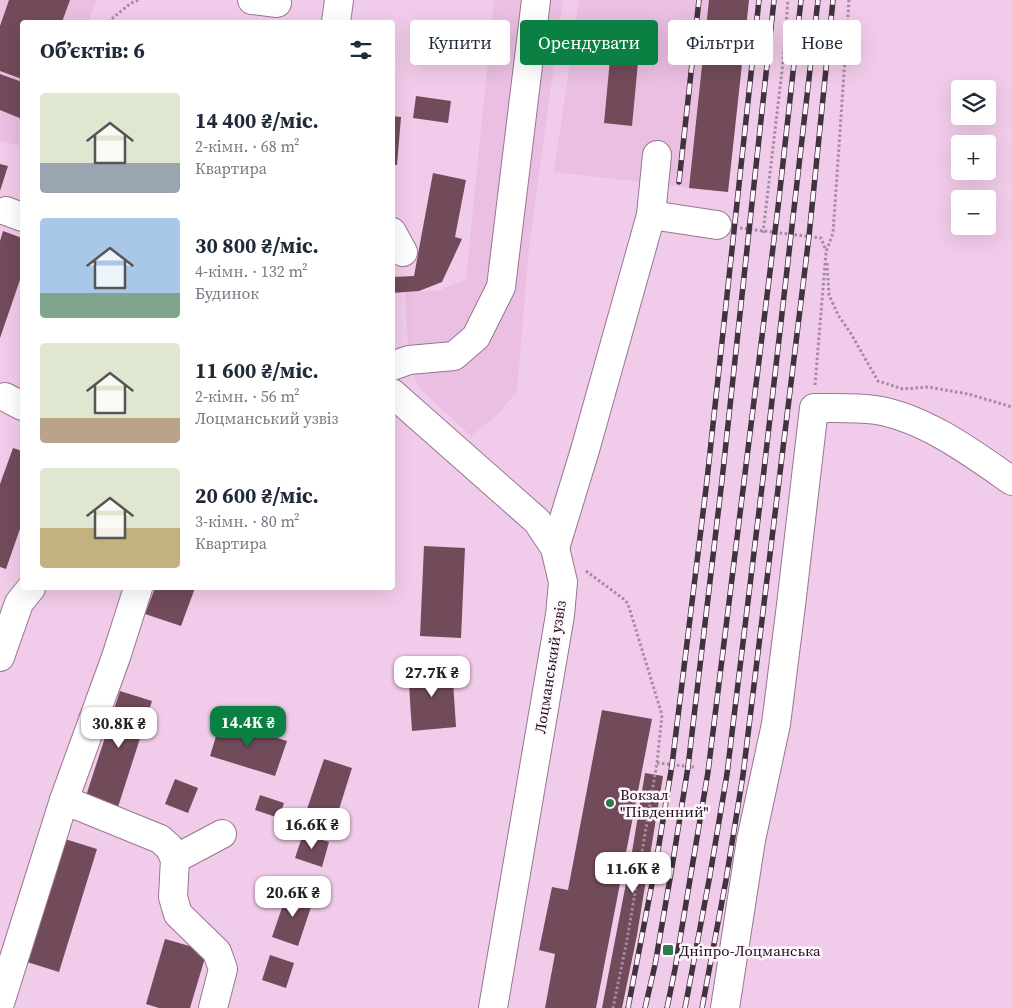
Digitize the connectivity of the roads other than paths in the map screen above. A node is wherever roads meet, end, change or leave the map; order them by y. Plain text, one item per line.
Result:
1 (339, 0) edge
2 (536, 0) edge
3 (336, 20) edge
4 (657, 155) dead end
5 (651, 215) junction
6 (716, 225) road end
7 (395, 365) edge
8 (395, 396) edge
9 (1012, 481) edge
10 (555, 548) junction
11 (29, 590) edge
12 (137, 590) edge
13 (0, 657) edge
14 (64, 800) junction
15 (222, 834) dead end
16 (175, 859) junction
17 (0, 1003) edge
18 (213, 1008) edge
19 (493, 1008) edge
20 (725, 1008) edge

1 - 3 street
2 - 7 street
4 - 5 street
5 - 6 street
5 - 10 street
8 - 10 street, Лоцманський узвіз
9 - 20 street
10 - 19 street, Лоцманський узвіз
11 - 13 street
12 - 14 street
14 - 16 street
14 - 17 street
15 - 16 street
16 - 18 street

